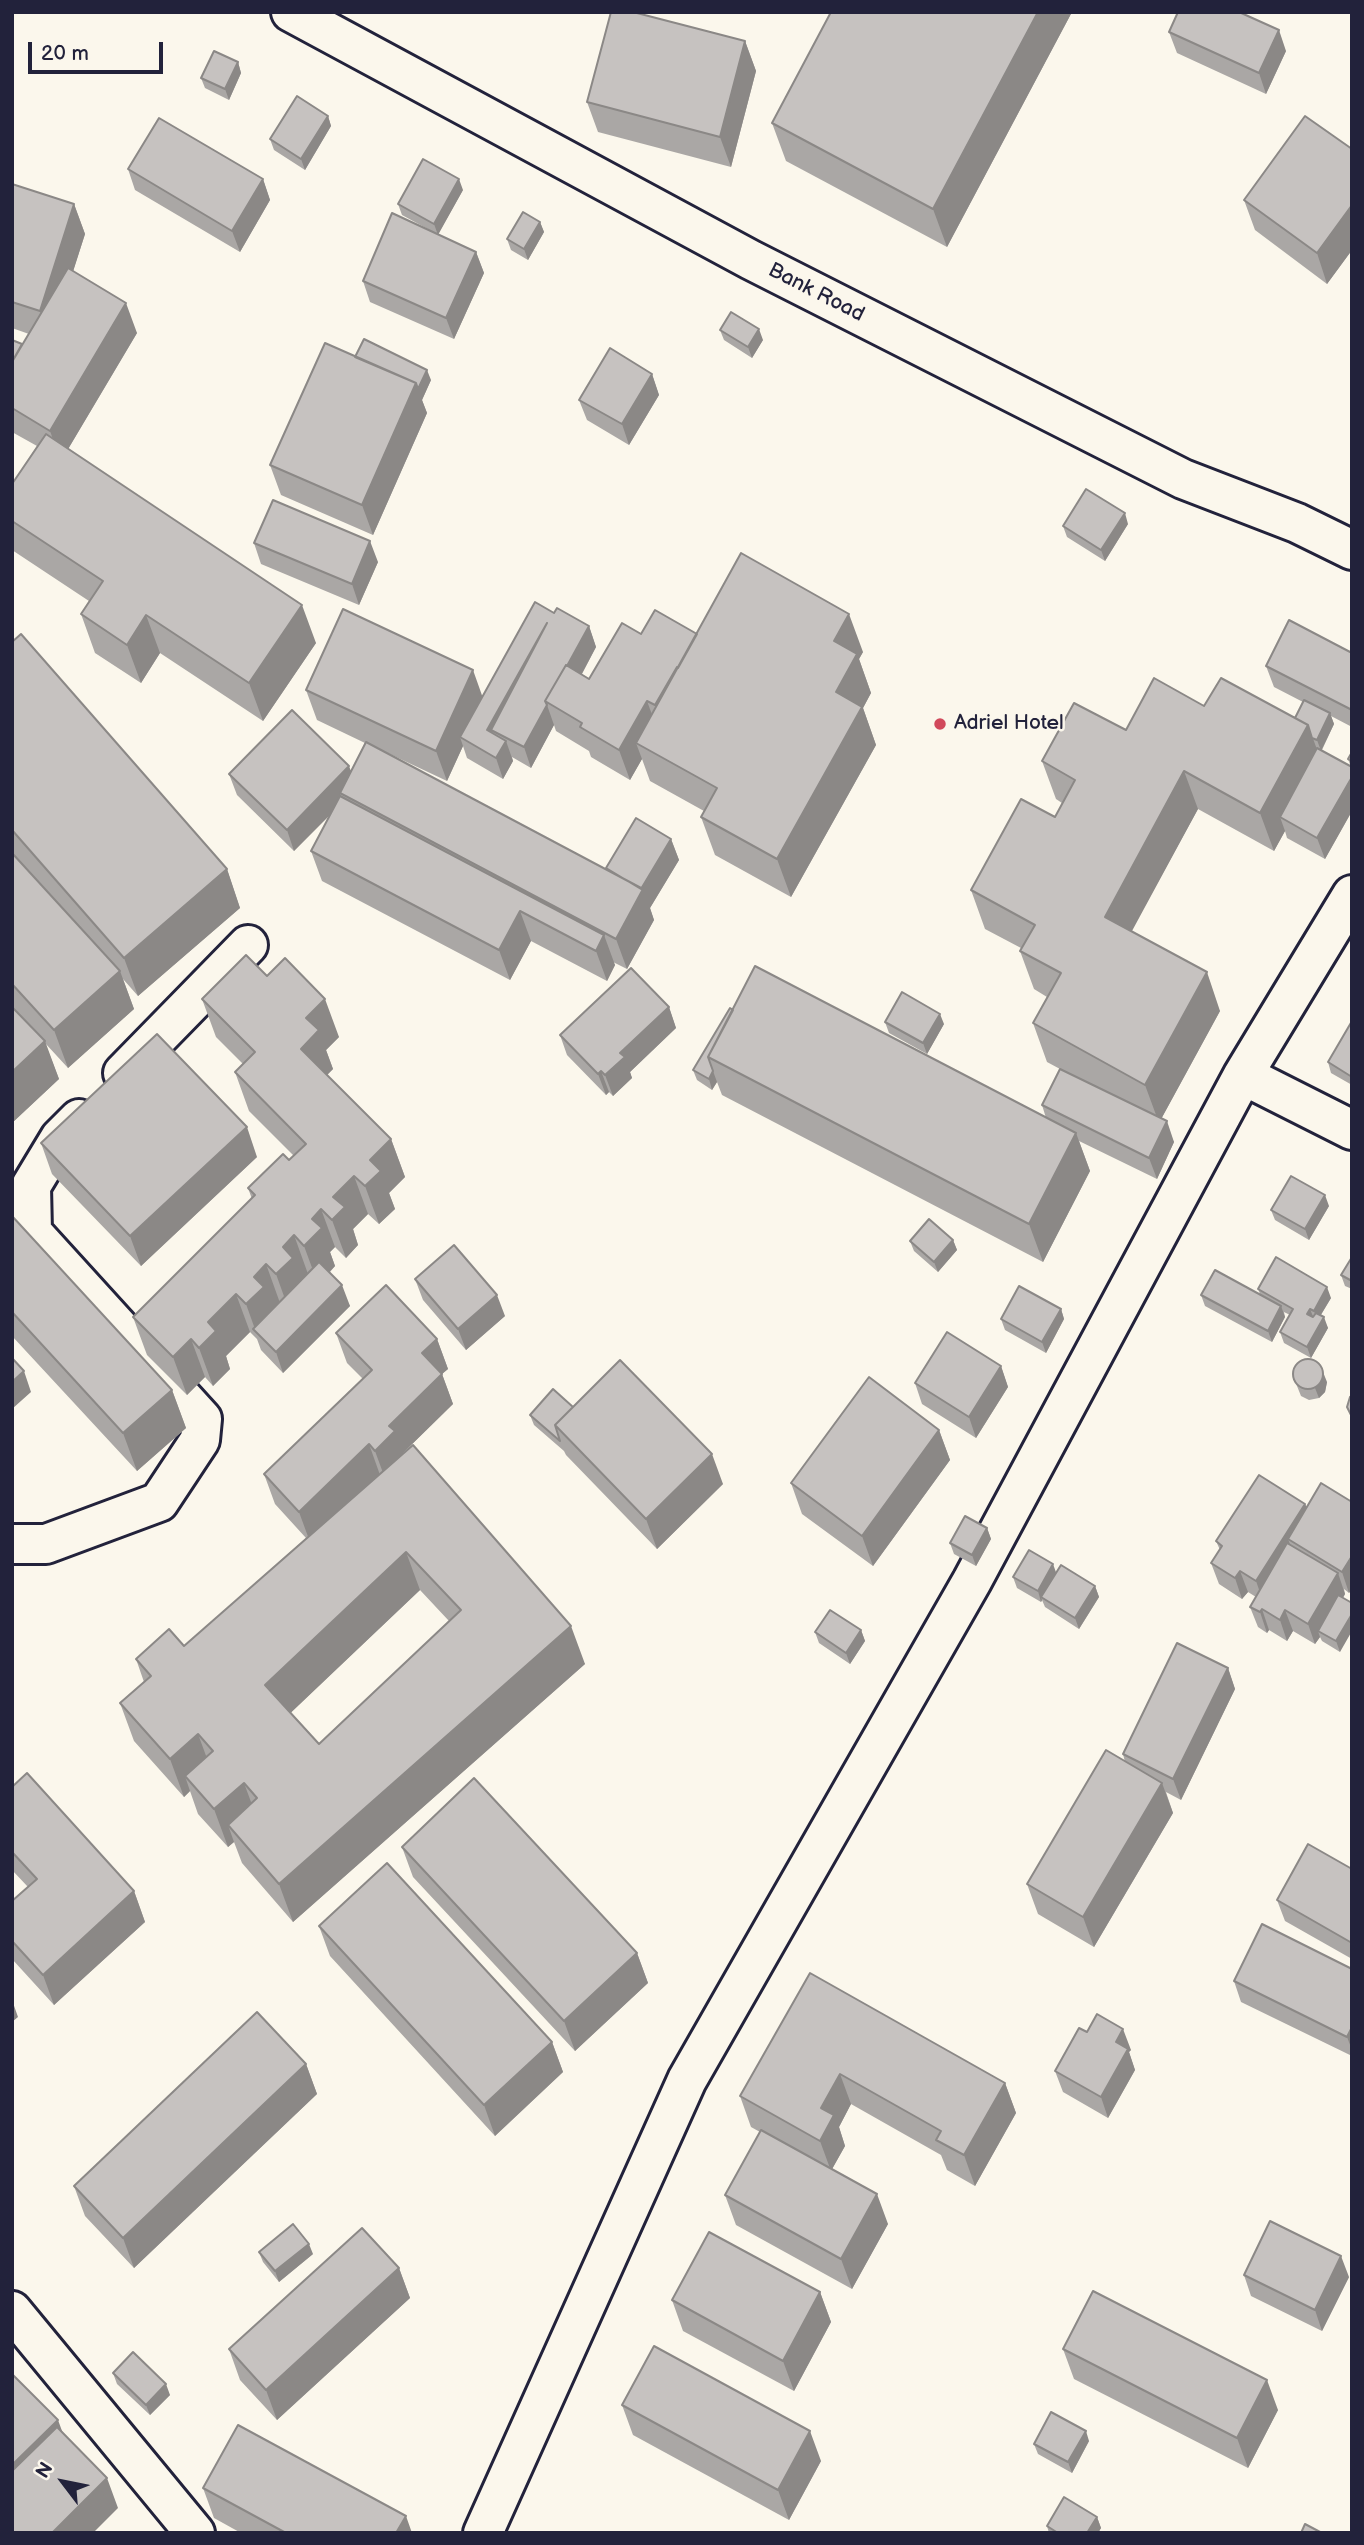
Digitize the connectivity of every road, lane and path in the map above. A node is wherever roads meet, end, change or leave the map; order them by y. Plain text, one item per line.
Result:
1 (290, 12) edge
2 (1352, 550) edge
3 (1352, 895) edge
4 (248, 944) dead end
5 (1243, 1075) junction
6 (1352, 1130) edge
7 (12, 1544) edge
8 (12, 2311) edge
9 (195, 2533) edge
10 (482, 2533) edge

1 - 2 street, Bank Road
3 - 5 street
4 - 7 street
5 - 6 street
5 - 10 street
8 - 9 street

